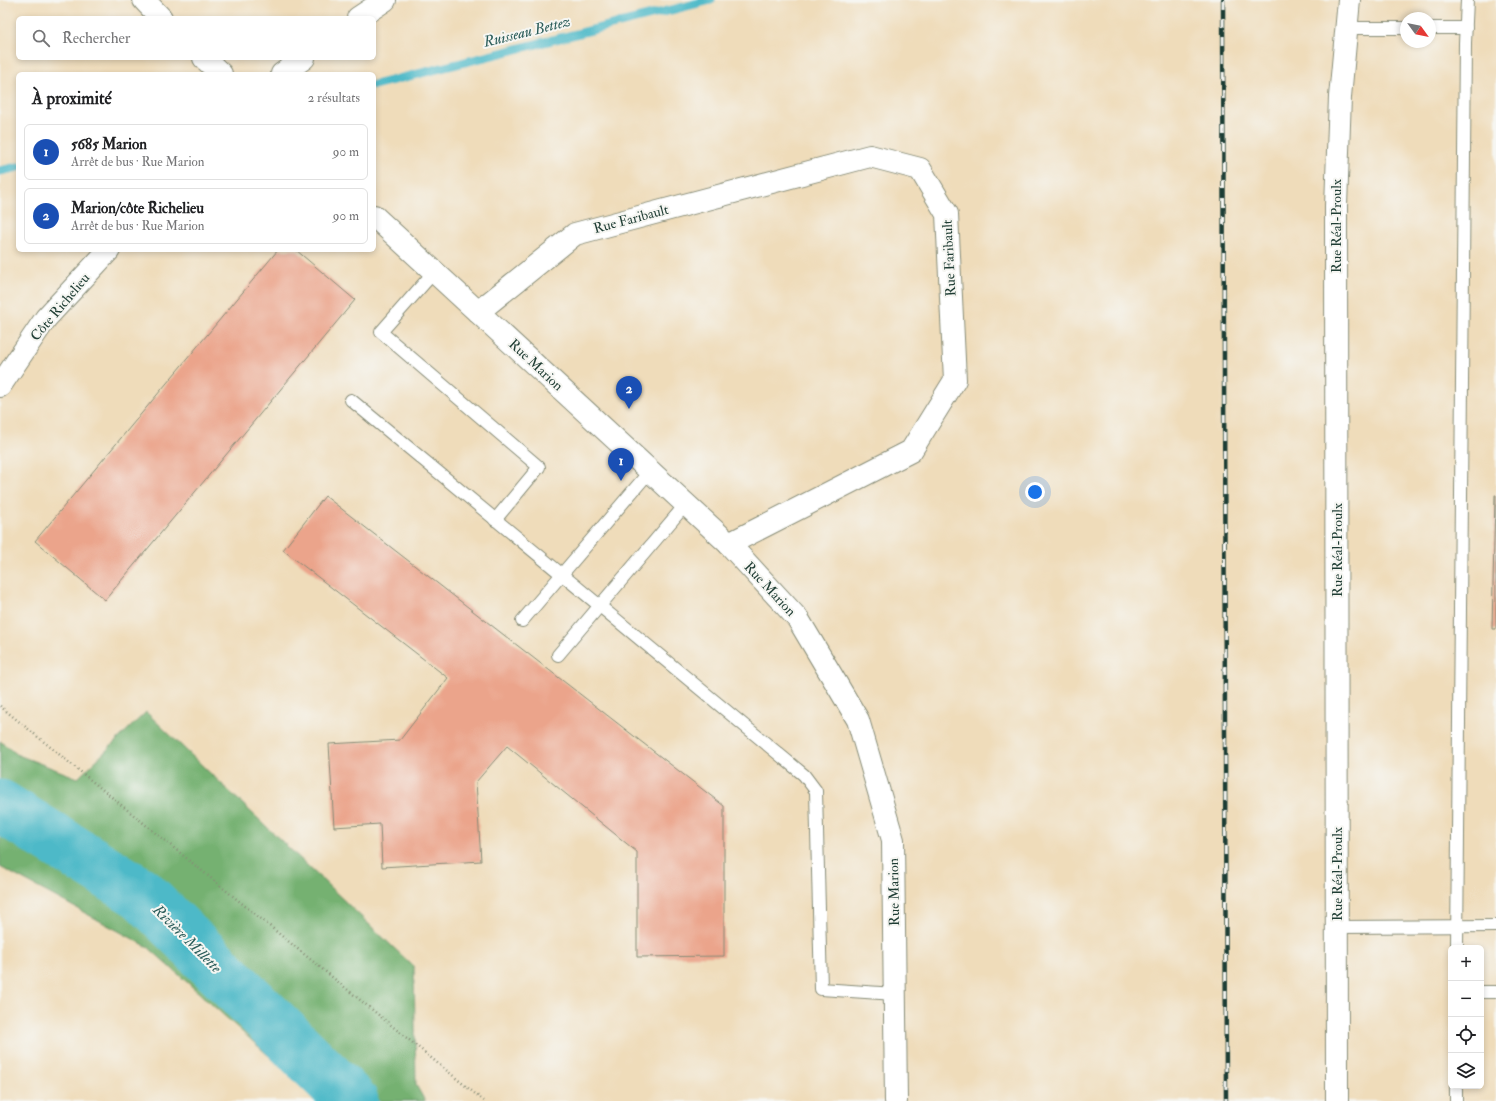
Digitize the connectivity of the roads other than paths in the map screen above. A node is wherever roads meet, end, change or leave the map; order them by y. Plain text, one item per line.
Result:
1 (144, 0) edge
2 (385, 0) edge
3 (1349, 0) edge
4 (1467, 0) edge
5 (160, 16) edge
6 (361, 16) edge
7 (1347, 28) junction
8 (1400, 28) edge
9 (1436, 28) edge
10 (1466, 28) junction
11 (206, 60) edge
12 (301, 60) edge
13 (219, 72) edge
14 (285, 72) edge
15 (376, 218) edge
16 (107, 252) edge
17 (434, 272) junction
18 (478, 312) junction
19 (0, 386) edge
20 (351, 400) dead end
21 (650, 471) junction
22 (686, 504) junction
23 (495, 520) junction
24 (729, 544) junction
25 (562, 575) junction
26 (599, 607) junction
27 (522, 621) dead end
28 (558, 655) dead end
29 (1457, 926) junction
30 (1496, 926) edge
31 (1337, 927) junction
32 (1458, 945) edge
33 (1484, 992) edge
34 (1496, 992) edge
35 (895, 994) junction
36 (1456, 1089) edge
37 (896, 1101) edge
38 (1337, 1101) edge
39 (1456, 1101) edge

1 - 5 street
2 - 6 street
3 - 7 street, Rue Réal-Proulx
4 - 10 lane
7 - 8 lane
7 - 31 street, Rue Réal-Proulx
9 - 10 lane
10 - 29 lane
11 - 13 street
12 - 14 street
15 - 17 street, Rue Marion
16 - 19 street, Côte Richelieu
17 - 18 street, Rue Marion
17 - 23 lane
18 - 21 street, Rue Marion
18 - 24 street, Rue Faribault
20 - 23 lane
21 - 22 street, Rue Marion
21 - 25 lane
22 - 24 street, Rue Marion
22 - 26 lane
23 - 25 lane
24 - 35 street, Rue Marion
25 - 26 lane
25 - 27 lane
26 - 28 lane
26 - 35 lane
29 - 30 lane
29 - 31 lane
29 - 32 lane
31 - 38 street, Rue Réal-Proulx
33 - 34 lane
35 - 37 street, Rue Marion
36 - 39 lane

